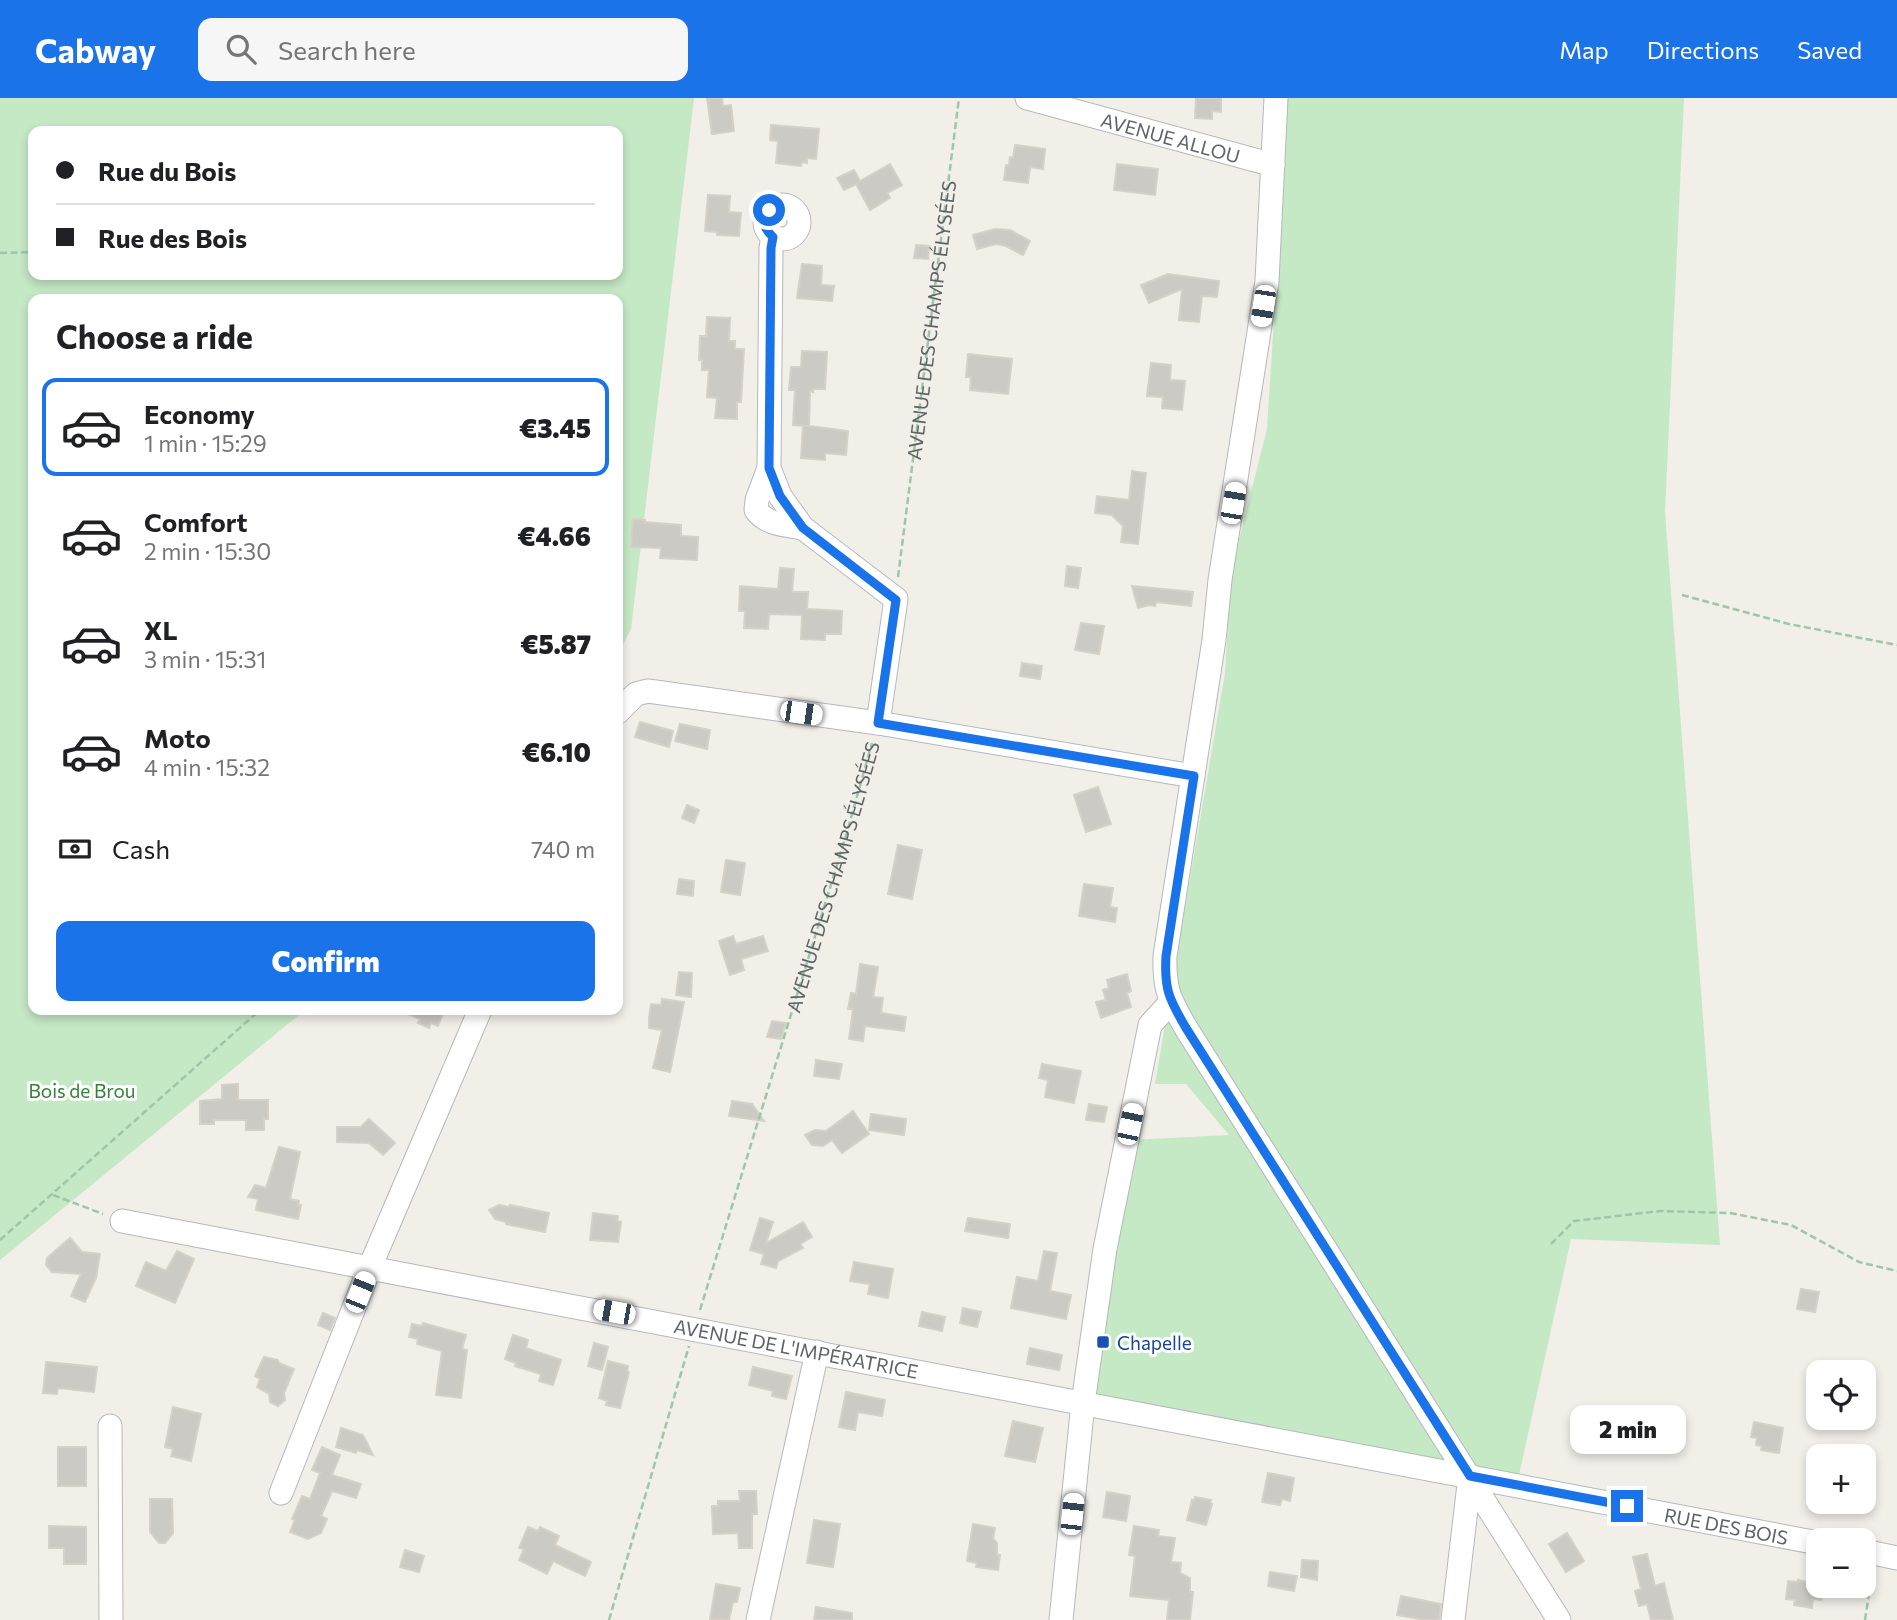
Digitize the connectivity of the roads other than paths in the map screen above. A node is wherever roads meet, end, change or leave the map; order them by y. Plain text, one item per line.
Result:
1 (1027, 98) edge
2 (1276, 98) edge
3 (1273, 164) junction
4 (773, 237) dead end
5 (623, 707) edge
6 (878, 723) junction
7 (1194, 776) junction
8 (1171, 1002) junction
9 (478, 1015) edge
10 (122, 1221) road end
11 (370, 1267) junction
12 (817, 1352) junction
13 (1083, 1404) junction
14 (110, 1426) dead end
15 (1470, 1476) junction
16 (281, 1493) dead end
17 (1806, 1541) edge
18 (1876, 1554) edge
19 (1897, 1558) edge
20 (111, 1620) edge
21 (758, 1620) edge
22 (1061, 1620) edge
23 (1453, 1620) edge
24 (1559, 1620) edge

1 - 3 street, AVENUE ALLOU
2 - 3 street
3 - 7 street
4 - 6 street, AVENUE DES CHAMPS ÉLYSÉES
5 - 6 street
6 - 7 street
7 - 8 street
8 - 13 street
8 - 15 street
9 - 11 street
10 - 11 street, AVENUE DE L'IMPÉRATRICE
11 - 12 street, AVENUE DE L'IMPÉRATRICE
11 - 16 street
12 - 13 street, AVENUE DE L'IMPÉRATRICE
12 - 21 street
13 - 15 street, AVENUE DE L'IMPÉRATRICE
13 - 22 street
14 - 20 street
15 - 17 street, RUE DES BOIS
15 - 23 street
15 - 24 street
18 - 19 street

